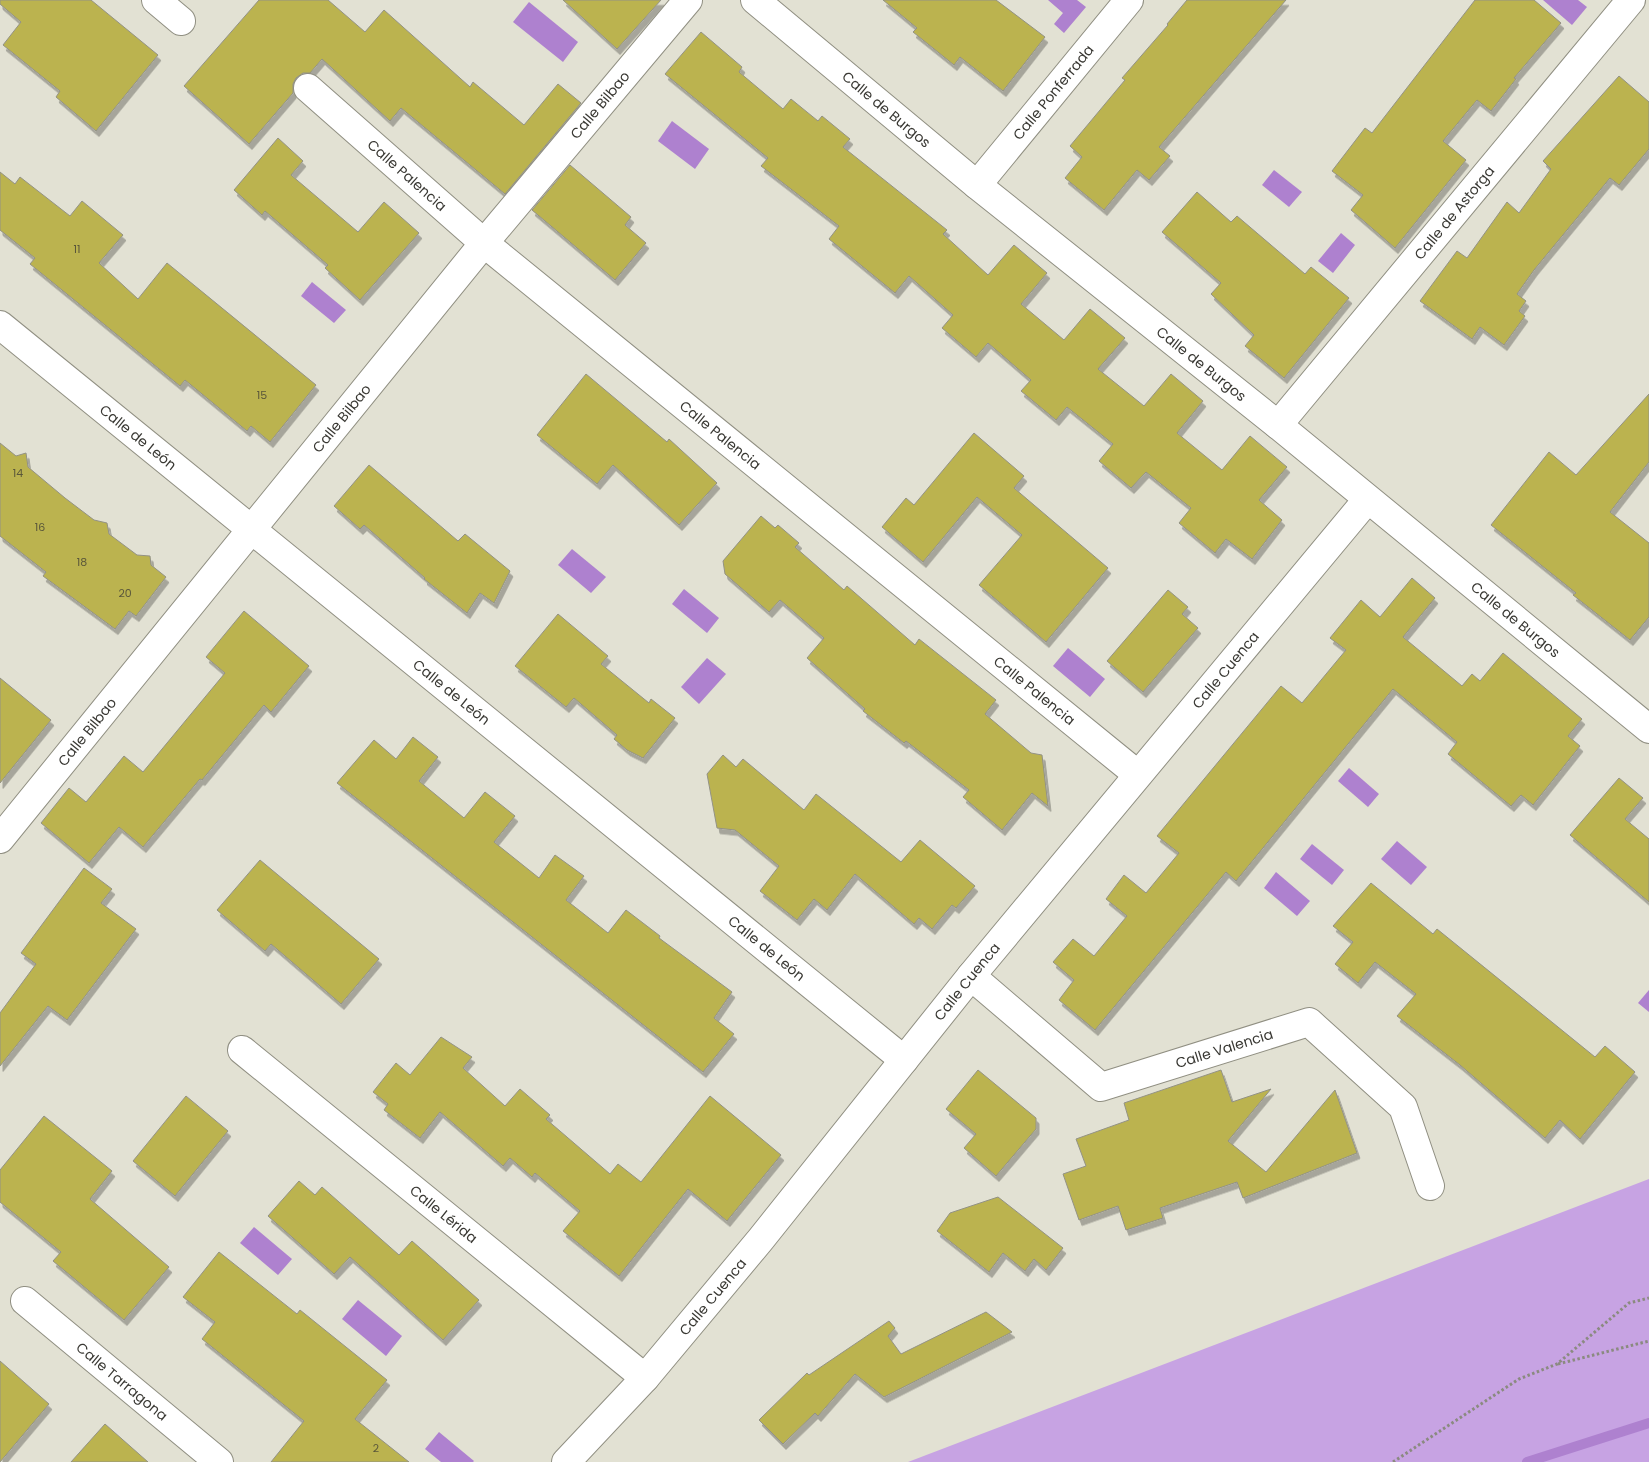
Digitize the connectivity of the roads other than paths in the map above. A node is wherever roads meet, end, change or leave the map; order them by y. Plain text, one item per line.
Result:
1 (156, 0) edge
2 (688, 0) edge
3 (755, 0) edge
4 (1129, 0) edge
5 (1631, 0) edge
6 (181, 21) dead end
7 (308, 88) dead end
8 (977, 185) junction
9 (484, 243) junction
10 (0, 325) edge
11 (1278, 426) junction
12 (1367, 500) junction
13 (251, 529) junction
14 (1649, 729) edge
15 (1137, 774) junction
16 (0, 839) edge
17 (971, 976) junction
18 (242, 1050) dead end
19 (904, 1060) junction
20 (1430, 1186) dead end
21 (25, 1302) dead end
22 (645, 1378) junction
23 (219, 1462) edge
24 (566, 1462) edge

1 - 6 street
2 - 9 street, Calle Bilbao
3 - 8 street, Calle de Burgos
4 - 8 street, Calle Ponferrada
5 - 11 street, Calle de Astorga
7 - 9 street, Calle Palencia
8 - 11 street, Calle de Burgos
9 - 13 street, Calle Bilbao
9 - 15 street, Calle Palencia
10 - 13 street, Calle de León
11 - 12 street, Calle de Burgos
12 - 14 street, Calle de Burgos
12 - 15 street, Calle Cuenca
13 - 16 street, Calle Bilbao
13 - 19 street, Calle de León
15 - 17 street, Calle Cuenca
17 - 19 street, Calle Cuenca
17 - 20 street, Calle Valencia
18 - 22 street, Calle Lérida
19 - 22 street, Calle Cuenca
21 - 23 street, Calle Tarragona
22 - 24 street, Calle Cuenca

